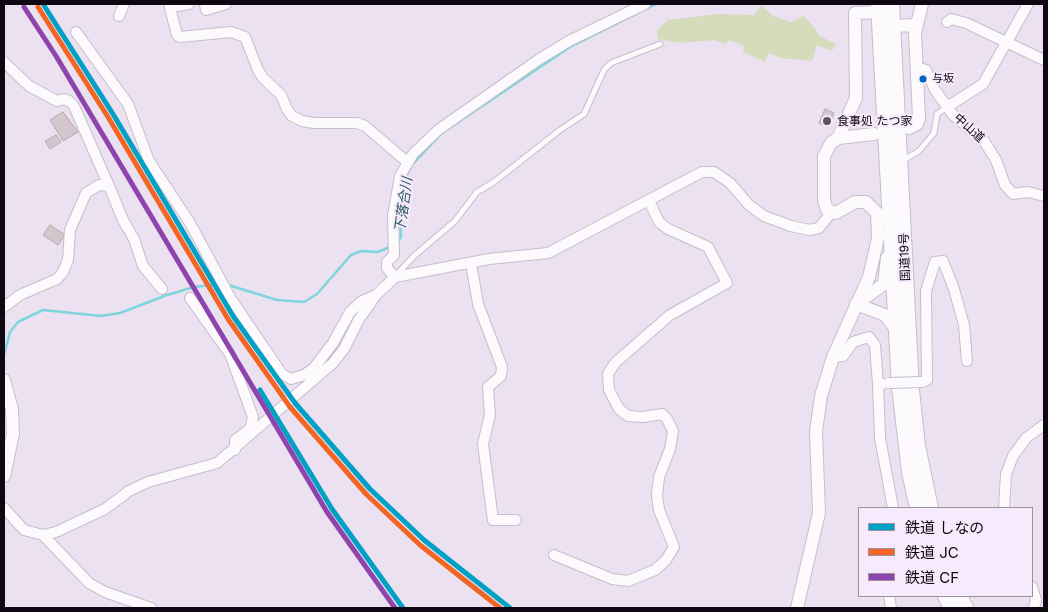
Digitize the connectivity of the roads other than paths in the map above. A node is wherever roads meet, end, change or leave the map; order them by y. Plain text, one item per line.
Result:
1 (124, 4) edge
2 (189, 4) edge
3 (205, 4) edge
4 (226, 4) edge
5 (645, 4) edge
6 (922, 4) edge
7 (1028, 4) edge
8 (170, 5) edge
9 (884, 7) edge
10 (855, 8) edge
11 (119, 16) dead end
12 (947, 22) dead end
13 (916, 25) junction
14 (892, 26) junction
15 (76, 32) dead end
16 (1008, 43) junction
17 (660, 44) dead end
18 (1044, 60) edge
19 (4, 62) edge
20 (916, 67) junction
21 (947, 107) junction
22 (909, 128) dead end
23 (874, 134) dead end
24 (838, 138) junction
25 (907, 158) dead end
26 (407, 162) junction
27 (109, 186) junction
28 (1044, 196) edge
29 (649, 201) junction
30 (831, 213) junction
31 (893, 247) junction
32 (471, 263) junction
33 (395, 277) junction
34 (162, 289) dead end
35 (376, 295) junction
36 (190, 298) dead end
37 (856, 304) junction
38 (4, 307) edge
39 (896, 328) junction
40 (833, 357) junction
41 (967, 361) dead end
42 (4, 380) edge
43 (878, 384) junction
44 (1044, 424) edge
45 (235, 450) junction
46 (4, 476) edge
47 (893, 507) edge
48 (918, 507) edge
49 (930, 507) edge
50 (1004, 507) edge
51 (4, 508) edge
52 (516, 520) dead end
53 (43, 536) junction
54 (554, 555) dead end
55 (1033, 590) edge
56 (151, 608) edge
57 (797, 608) edge
58 (1034, 608) edge

1 - 11 street
2 - 8 street
3 - 4 street
5 - 26 street
6 - 13 street
7 - 16 street
8 - 26 street
9 - 10 street
9 - 14 highway, 国道19号
9 - 31 highway, 国道19号
10 - 24 street
12 - 16 street
13 - 14 street
13 - 20 street
14 - 49 highway, 国道19号
15 - 35 street
16 - 18 street
16 - 21 street
17 - 33 lane
19 - 27 street
20 - 21 street, 中山道
20 - 22 street
21 - 25 lane
21 - 28 street, 中山道
23 - 24 street
24 - 30 street
26 - 33 street
27 - 34 street
27 - 38 street
29 - 30 street
29 - 32 street
29 - 54 street
30 - 37 street
31 - 37 street
31 - 39 highway, 国道19号
32 - 33 street
32 - 52 street
33 - 35 street
35 - 45 street
36 - 45 street
37 - 39 street
37 - 40 street
39 - 48 highway, 国道19号
40 - 43 street
40 - 57 street
41 - 43 street, bridge
42 - 46 street
43 - 47 street
44 - 50 street
45 - 53 street
51 - 53 street
53 - 56 street
55 - 58 street

